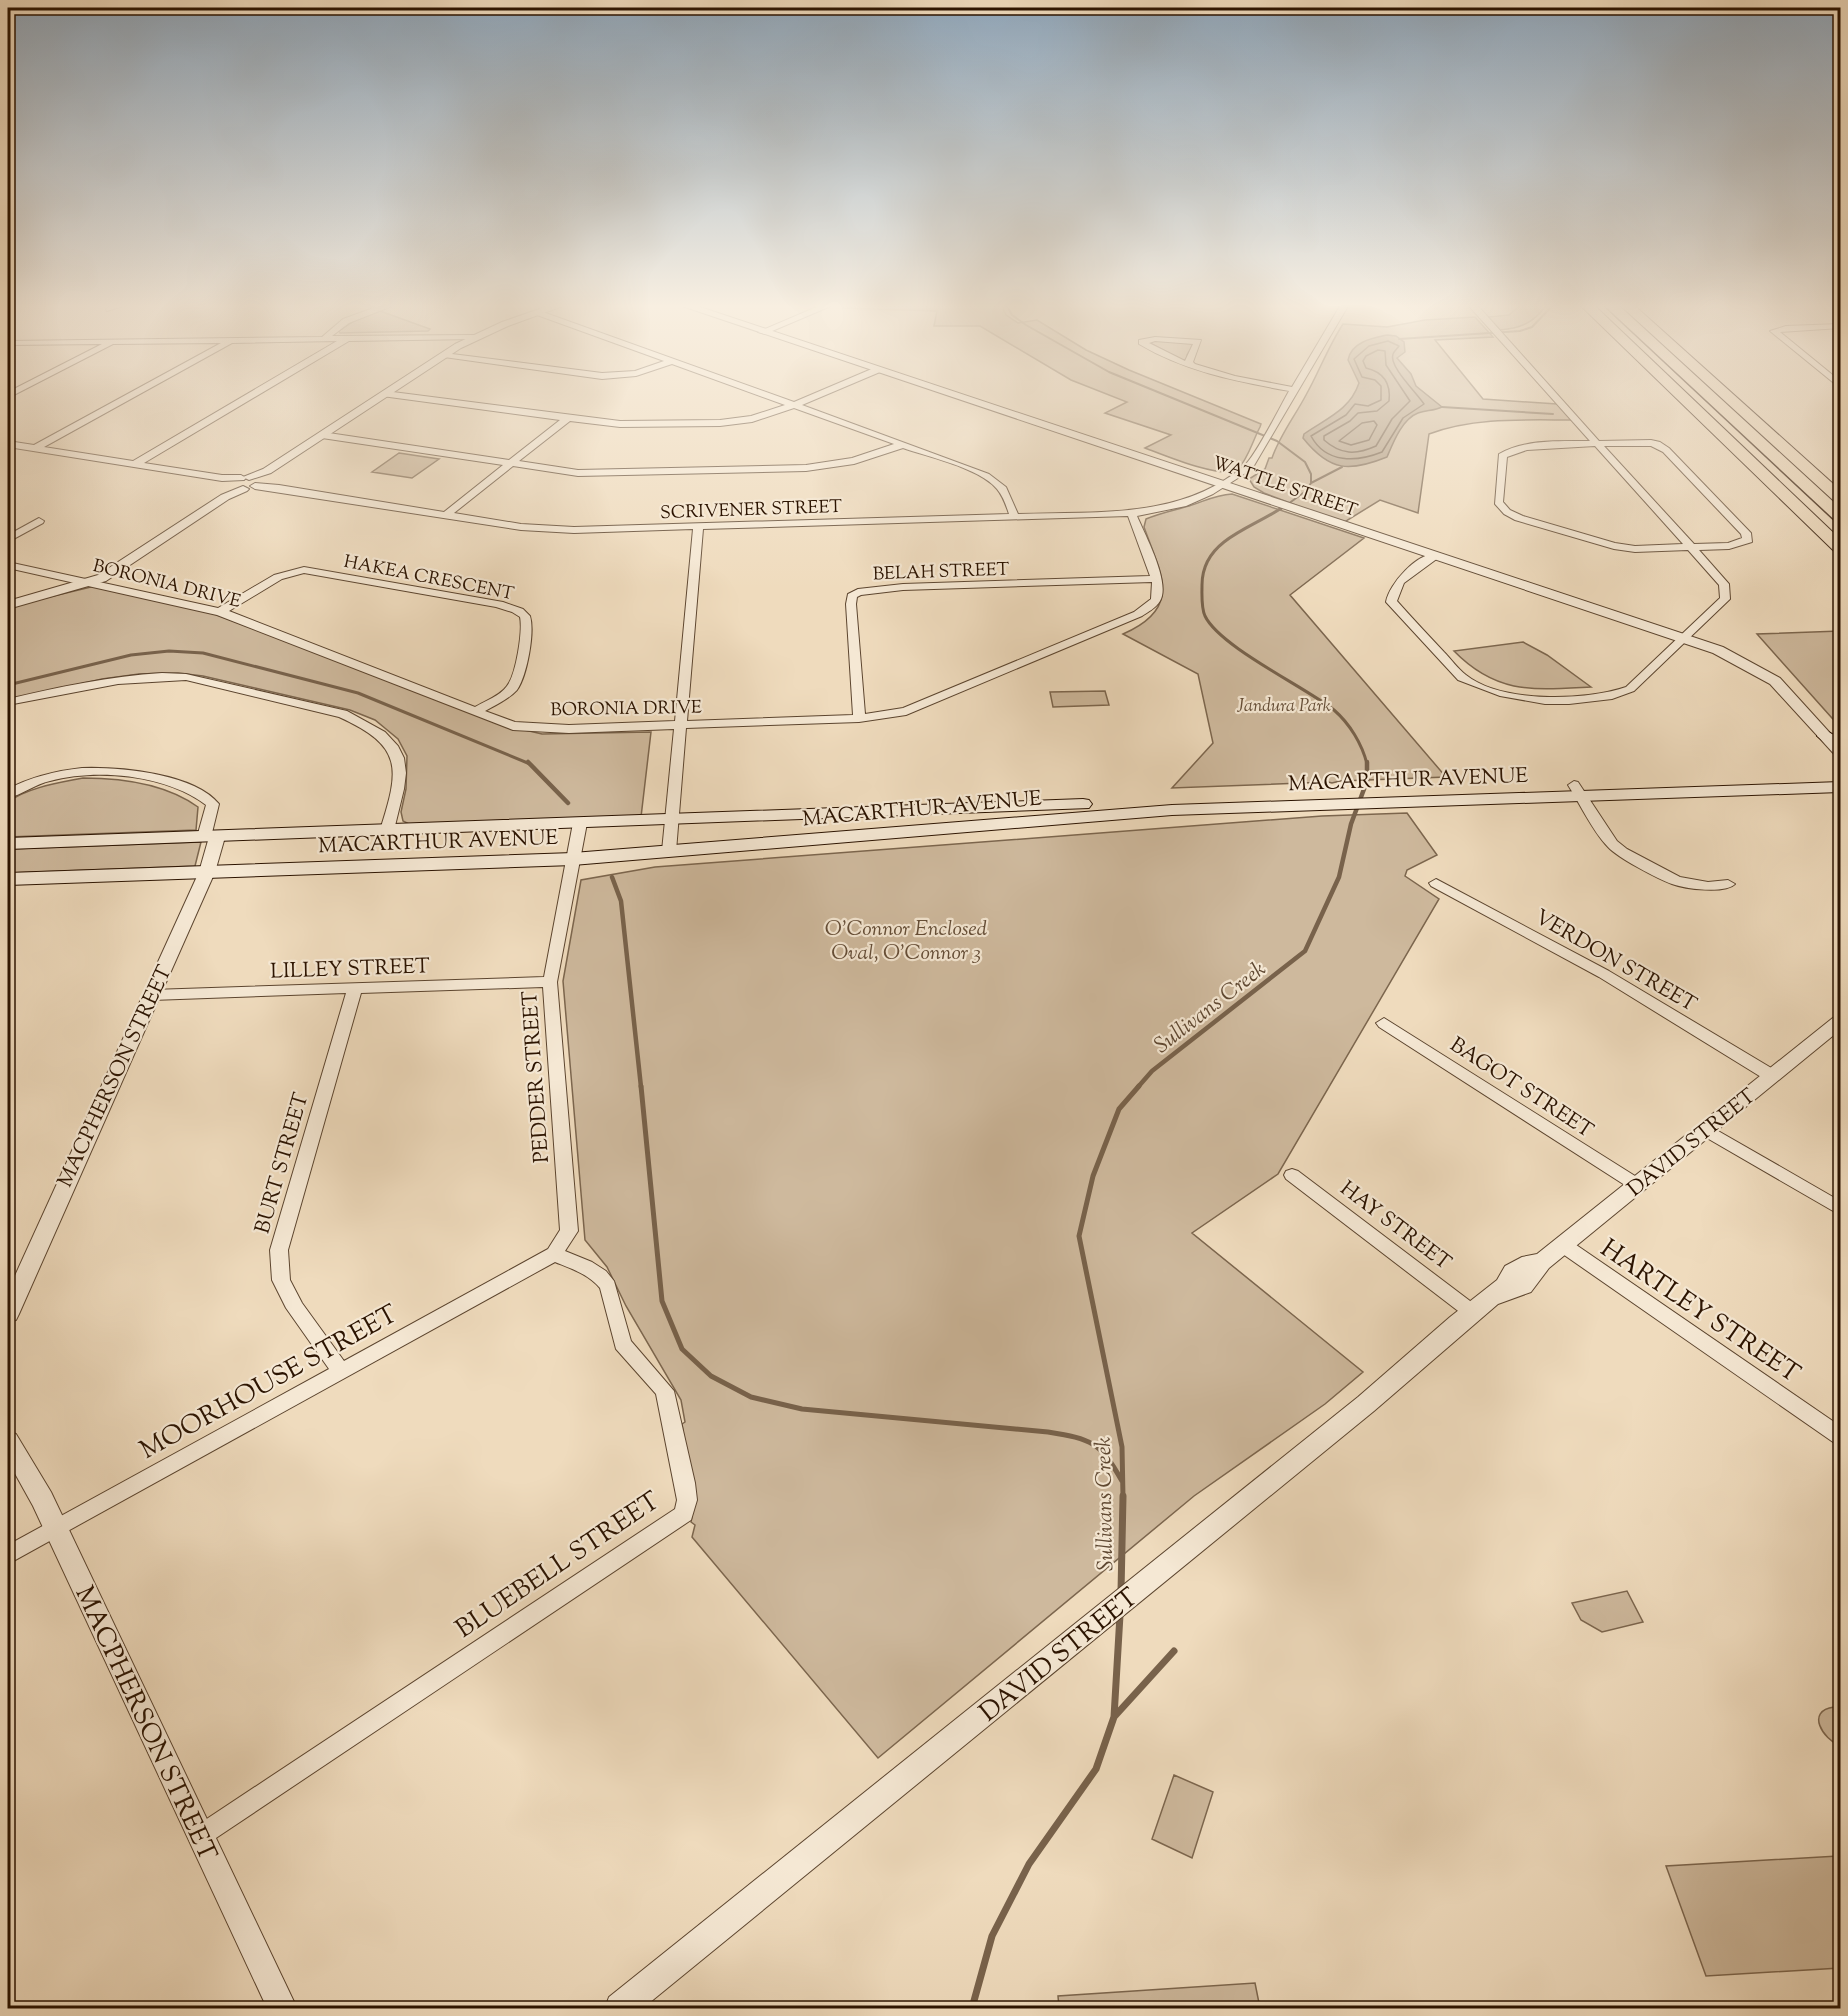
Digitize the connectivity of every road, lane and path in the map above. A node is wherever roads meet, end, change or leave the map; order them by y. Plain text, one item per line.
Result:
1 (121, 400) edge
2 (244, 400) edge
3 (376, 400) edge
4 (428, 400) edge
5 (780, 400) edge
6 (806, 400) edge
7 (967, 400) edge
8 (1289, 400) edge
9 (1558, 400) edge
10 (1686, 400) edge
11 (1731, 400) edge
12 (794, 405) junction
13 (567, 420) junction
14 (322, 435) junction
15 (8, 444) edge
16 (904, 444) junction
17 (1598, 444) junction
18 (34, 448) junction
19 (512, 463) junction
20 (135, 465) junction
21 (247, 481) junction
22 (1222, 485) junction
23 (1840, 498) edge
24 (446, 515) junction
25 (1132, 515) junction
26 (1015, 518) junction
27 (39, 521) dead end
28 (698, 527) junction
29 (8, 539) edge
30 (1691, 547) junction
31 (1840, 548) edge
32 (1434, 556) junction
33 (8, 565) edge
34 (1155, 579) junction
35 (92, 582) junction
36 (8, 604) edge
37 (220, 612) junction
38 (1684, 639) junction
39 (8, 702) edge
40 (477, 711) junction
41 (859, 718) junction
42 (681, 725) junction
43 (1833, 741) edge
44 (1840, 753) edge
45 (1840, 776) edge
46 (1840, 787) edge
47 (1577, 790) junction
48 (8, 794) edge
49 (1169, 805) junction
50 (673, 820) junction
51 (580, 823) junction
52 (387, 830) junction
53 (211, 837) junction
54 (8, 844) edge
55 (669, 851) junction
56 (573, 859) junction
57 (207, 872) junction
58 (8, 879) edge
59 (1436, 884) dead end
60 (1728, 884) dead end
61 (550, 982) junction
62 (355, 989) junction
63 (152, 995) junction
64 (1384, 1023) dead end
65 (1838, 1027) edge
66 (1772, 1076) junction
67 (1706, 1130) junction
68 (1292, 1175) dead end
69 (1637, 1185) junction
70 (1840, 1209) edge
71 (1563, 1245) junction
72 (555, 1254) junction
73 (1472, 1312) junction
74 (8, 1314) edge
75 (342, 1372) junction
76 (1840, 1436) edge
77 (8, 1441) edge
78 (55, 1529) junction
79 (8, 1555) edge
80 (201, 1836) junction
81 (282, 2008) edge
82 (620, 2008) edge

1 - 18 street
2 - 20 street
3 - 14 street
4 - 13 street
5 - 12 street
6 - 12 street
7 - 22 street, WATTLE STREET
8 - 22 street, SCRIVENER STREET
9 - 17 street
10 - 31 highway
11 - 23 highway
12 - 13 street
12 - 16 street
13 - 19 street
14 - 19 street
14 - 21 street
15 - 18 street, SCRIVENER STREET
16 - 19 street
16 - 26 street
17 - 30 street
17 - 30 street
17 - 30 street
18 - 20 street, SCRIVENER STREET
19 - 24 street
20 - 21 street, SCRIVENER STREET
21 - 24 street, SCRIVENER STREET
21 - 35 street
22 - 25 street, SCRIVENER STREET
22 - 32 street, WATTLE STREET
24 - 28 street, SCRIVENER STREET
25 - 26 street, SCRIVENER STREET
25 - 34 street
26 - 28 street, SCRIVENER STREET
27 - 29 street
28 - 42 street
30 - 38 street
32 - 38 street, WATTLE STREET
32 - 38 street
33 - 35 street, BORONIA DRIVE
34 - 41 street, BORONIA DRIVE
34 - 41 street, BELAH STREET
35 - 36 street
35 - 37 street, BORONIA DRIVE
37 - 40 street, BORONIA DRIVE
37 - 40 street, HAKEA CRESCENT
38 - 43 street, WATTLE STREET
39 - 52 street
40 - 42 street, BORONIA DRIVE
41 - 42 street, BORONIA DRIVE
42 - 50 street
43 - 44 street, WATTLE STREET
45 - 47 main road, MACARTHUR AVENUE
46 - 47 main road, MACARTHUR AVENUE
47 - 49 main road, MACARTHUR AVENUE
47 - 60 street
48 - 53 street
49 - 50 main road, MACARTHUR AVENUE
49 - 55 main road, MACARTHUR AVENUE
50 - 51 main road, MACARTHUR AVENUE
50 - 55 street
51 - 52 main road, MACARTHUR AVENUE
51 - 56 street, PEDDER STREET
52 - 53 main road, MACARTHUR AVENUE
53 - 54 main road, MACARTHUR AVENUE
53 - 57 street, MACPHERSON STREET
55 - 56 main road, MACARTHUR AVENUE
56 - 57 main road, MACARTHUR AVENUE
56 - 61 street, PEDDER STREET
57 - 58 main road, MACARTHUR AVENUE
57 - 63 street, MACPHERSON STREET
59 - 66 street, VERDON STREET
61 - 62 street, LILLEY STREET
61 - 72 street, PEDDER STREET
62 - 63 street, LILLEY STREET
62 - 75 street, BURT STREET
63 - 74 street, MACPHERSON STREET
64 - 69 street, BAGOT STREET
65 - 66 street, DAVID STREET
66 - 67 street, DAVID STREET
67 - 69 street, DAVID STREET
67 - 70 street
68 - 73 street, HAY STREET
69 - 71 street, DAVID STREET
71 - 73 street, DAVID STREET
71 - 76 street, HARTLEY STREET
72 - 75 street, MOORHOUSE STREET
72 - 80 street, BLUEBELL STREET
73 - 82 street, DAVID STREET
75 - 78 street, MOORHOUSE STREET
77 - 78 street, MACPHERSON STREET
78 - 79 street, MOORHOUSE STREET
78 - 80 street, MACPHERSON STREET
80 - 81 street, MACPHERSON STREET

